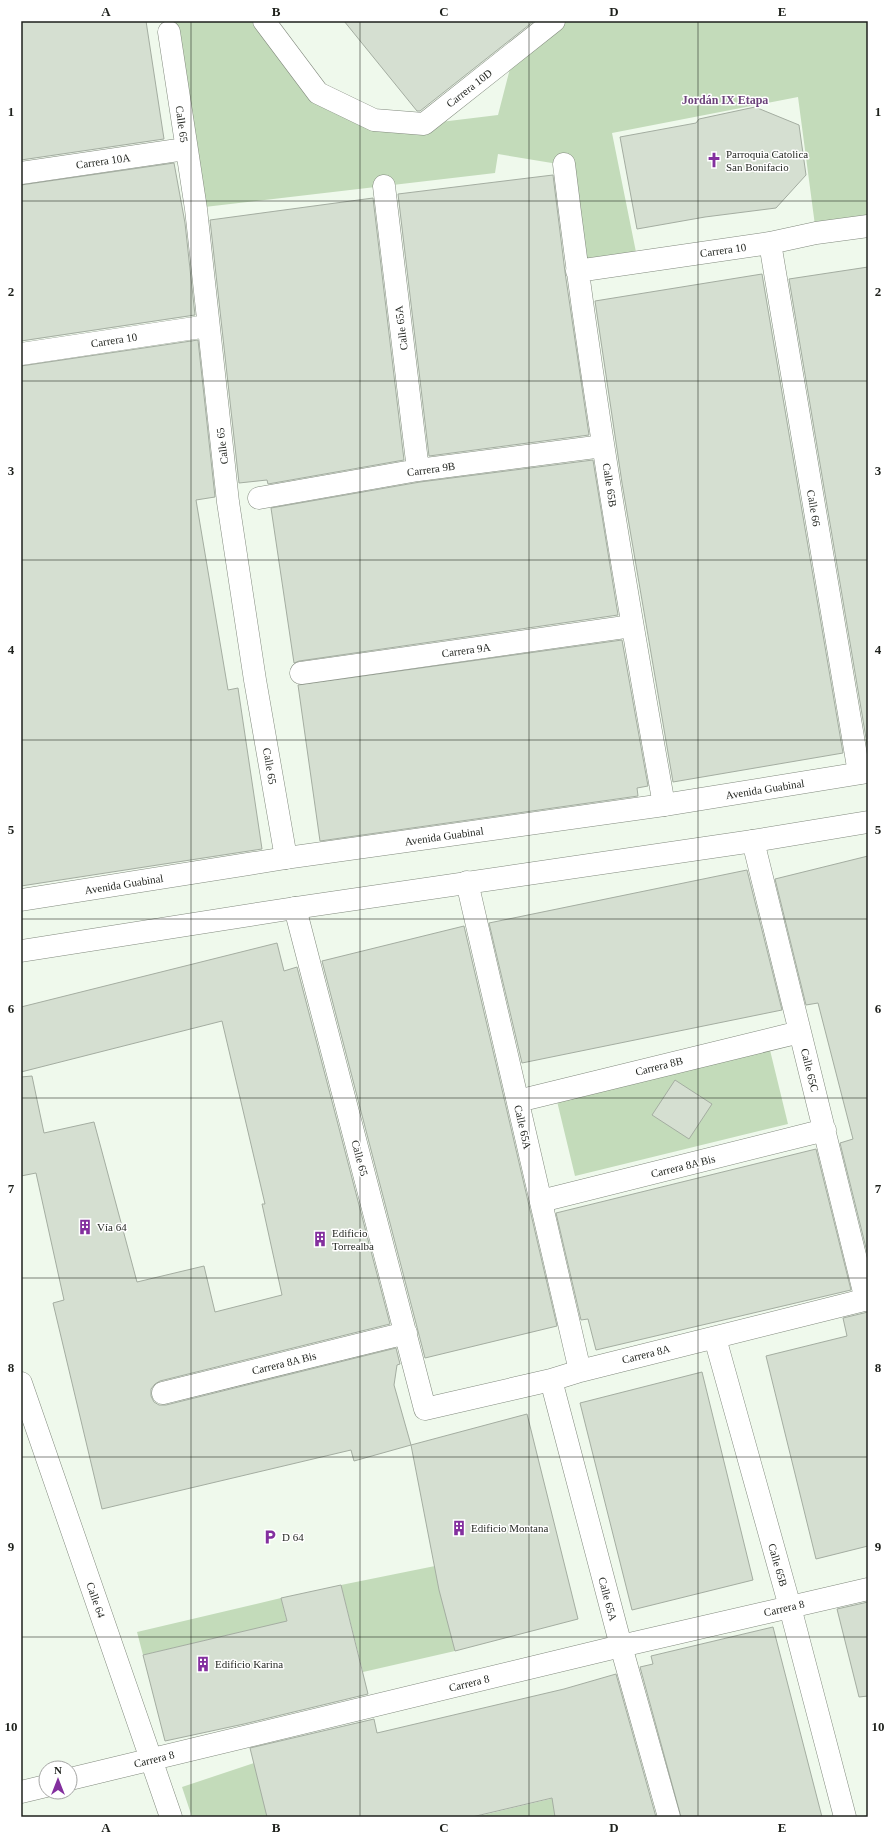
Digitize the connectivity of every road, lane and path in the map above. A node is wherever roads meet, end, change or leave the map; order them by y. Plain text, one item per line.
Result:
1 (264, 21) edge
2 (554, 21) edge
3 (169, 32) dead end
4 (185, 148) junction
5 (564, 164) dead end
6 (21, 173) edge
7 (384, 186) dead end
8 (868, 226) edge
9 (770, 243) junction
10 (577, 271) junction
11 (208, 326) junction
12 (21, 354) edge
13 (603, 446) junction
14 (418, 470) junction
15 (259, 498) dead end
16 (632, 626) junction
17 (301, 673) dead end
18 (863, 773) edge
19 (664, 805) junction
20 (868, 822) edge
21 (753, 841) junction
22 (286, 858) junction
23 (467, 882) junction
24 (21, 900) edge
25 (295, 908) junction
26 (21, 951) edge
27 (800, 1032) junction
28 (518, 1101) junction
29 (825, 1130) junction
30 (541, 1201) junction
31 (867, 1299) edge
32 (406, 1333) junction
33 (715, 1338) junction
34 (580, 1371) junction
35 (551, 1380) junction
36 (21, 1383) edge
37 (163, 1393) dead end
38 (425, 1409) joint
39 (868, 1588) edge
40 (790, 1607) junction
41 (621, 1646) junction
42 (152, 1759) junction
43 (78, 1778) edge
44 (38, 1788) edge
45 (21, 1792) edge
46 (171, 1817) edge
47 (669, 1817) edge
48 (845, 1817) edge

1 - 2 street, Carrera 10D
3 - 4 street, Calle 65
4 - 6 street, Carrera 10A
4 - 11 street, Calle 65
5 - 10 street, Calle 65B
7 - 14 street, Calle 65A
8 - 9 street, Carrera 10
9 - 10 street, Carrera 10
9 - 18 street, Calle 66
10 - 13 street, Calle 65B
11 - 12 street, Carrera 10
11 - 22 street, Calle 65
13 - 14 street, Carrera 9B
13 - 16 street, Calle 65B
14 - 15 street, Carrera 9B
16 - 17 street, Carrera 9A
16 - 19 street, Calle 65B
18 - 19 street, Avenida Guabinal
19 - 22 street, Avenida Guabinal
20 - 21 street
21 - 23 street
21 - 27 street, Calle 65C
22 - 24 street, Avenida Guabinal
23 - 25 street
23 - 28 street, Calle 65A
25 - 26 street
25 - 32 street, Calle 65
27 - 28 street, Carrera 8B
27 - 29 street, Calle 65C
28 - 30 street, Calle 65A
29 - 30 street, Carrera 8A Bis
29 - 31 street, Calle 65C
30 - 34 street, Calle 65A
31 - 33 street, Carrera 8A
32 - 37 street, Carrera 8A Bis
32 - 38 street, Calle 65
33 - 34 street, Carrera 8A
33 - 40 street, Calle 65B
34 - 35 street, Carrera 8A
35 - 38 street, Carrera 8A
35 - 41 street, Calle 65A
36 - 42 street, Calle 64
39 - 40 street, Carrera 8
40 - 41 street, Carrera 8
40 - 48 street, Calle 65B
41 - 42 street, Carrera 8
41 - 47 street, Calle 65A
42 - 43 street, Carrera 8
42 - 46 street, Calle 64
44 - 45 street

